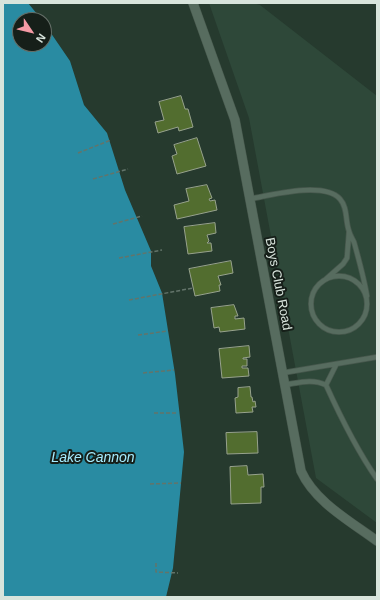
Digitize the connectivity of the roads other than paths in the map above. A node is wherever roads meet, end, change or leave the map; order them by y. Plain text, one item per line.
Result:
1 (194, 3) edge
2 (250, 199) junction
3 (349, 232) junction
4 (326, 279) junction
5 (367, 296) junction
6 (377, 357) edge
7 (336, 365) junction
8 (282, 373) junction
9 (284, 385) junction
10 (326, 385) junction
11 (377, 478) edge
12 (377, 541) edge

1 - 2 street, Boys Club Road
2 - 3 lane
2 - 8 street, Boys Club Road
3 - 4 lane
3 - 5 lane
4 - 5 lane
4 - 5 lane
6 - 7 lane
7 - 8 lane
7 - 10 lane
8 - 9 street, Boys Club Road
9 - 10 lane
9 - 12 street, Boys Club Road
10 - 11 lane

